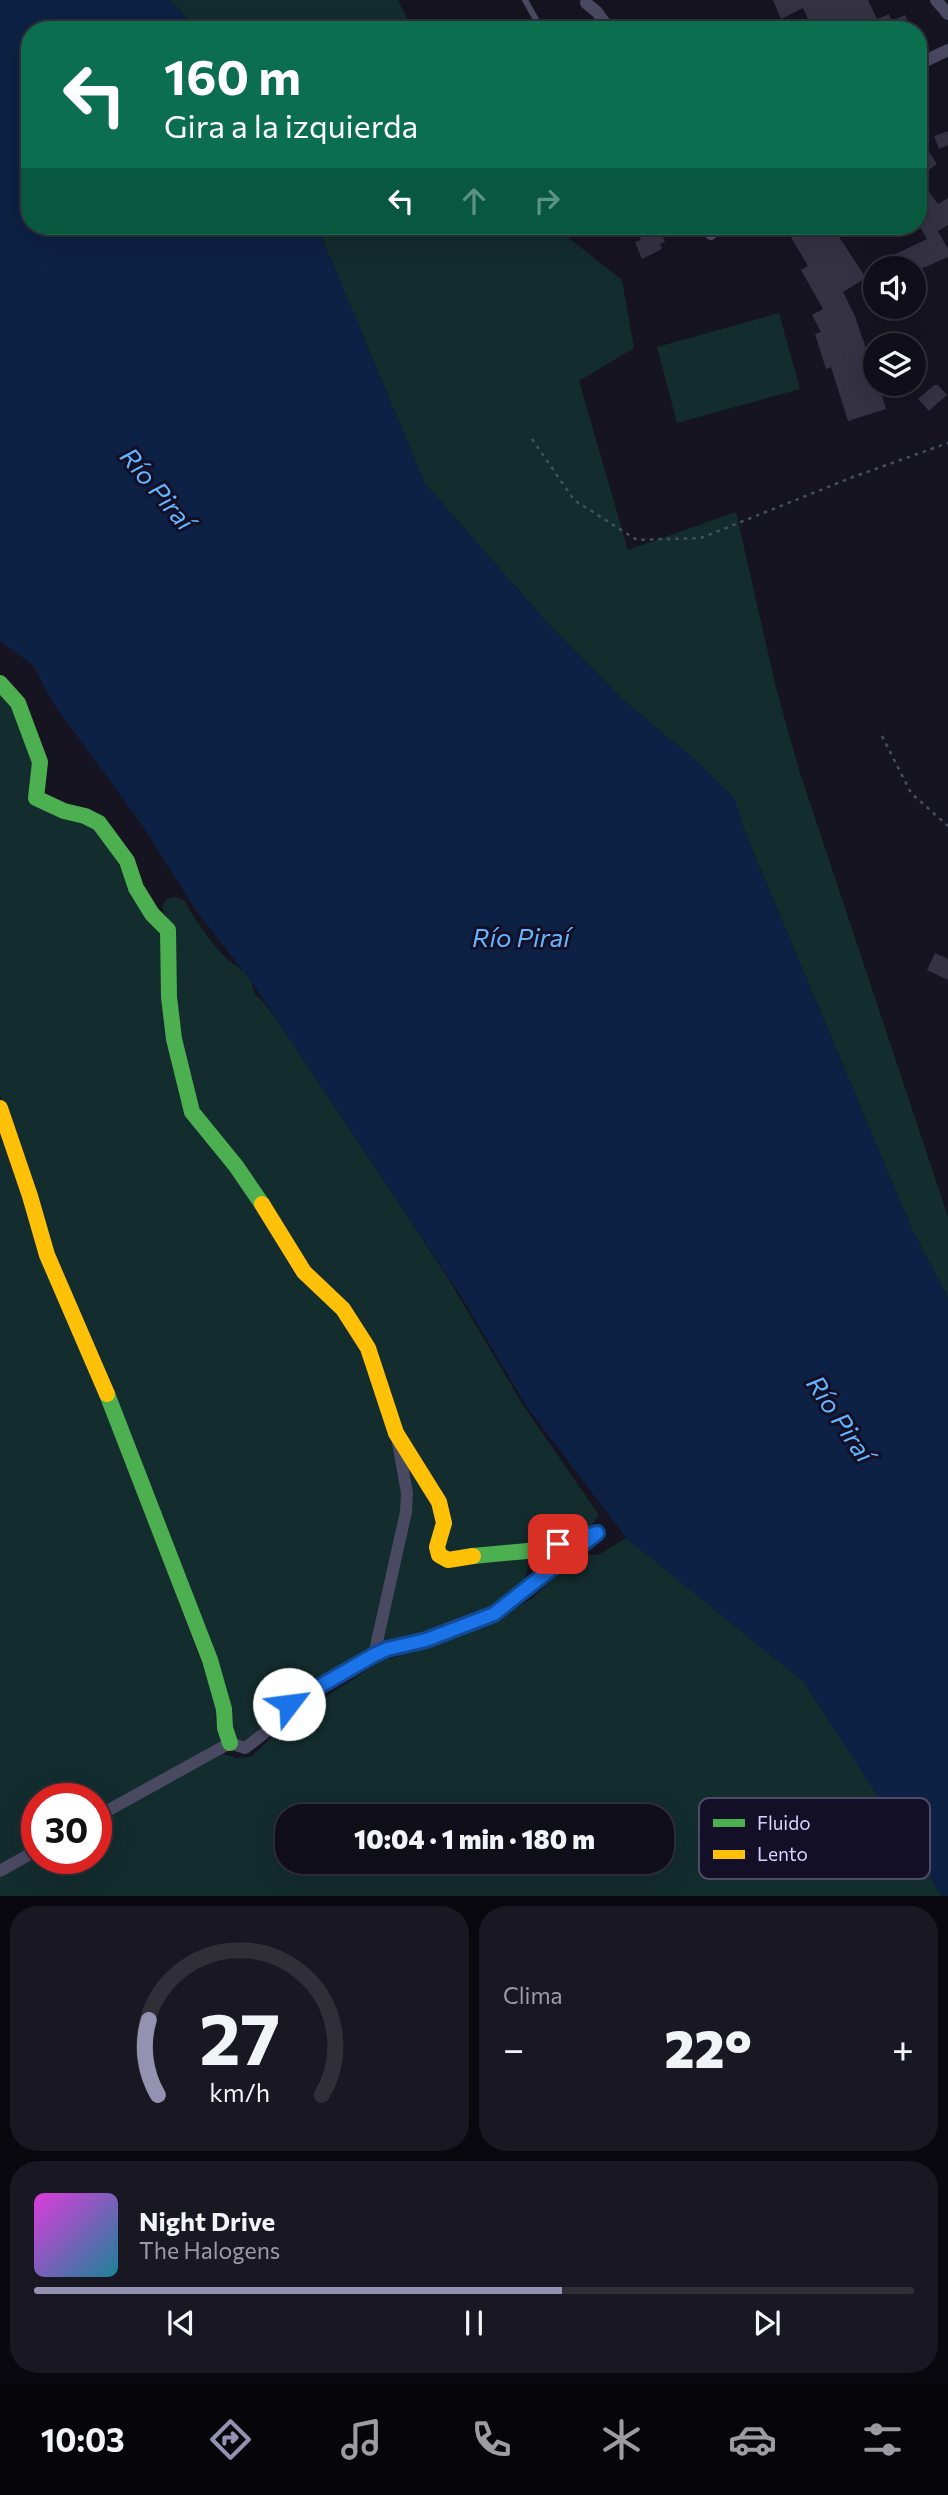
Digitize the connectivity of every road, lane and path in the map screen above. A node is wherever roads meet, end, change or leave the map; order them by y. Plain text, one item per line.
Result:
1 (525, 0) edge
2 (936, 0) edge
3 (586, 3) dead end
4 (948, 14) edge
5 (537, 21) edge
6 (604, 21) edge
7 (948, 50) edge
8 (927, 60) edge
9 (532, 439) dead end
10 (948, 443) edge
11 (0, 683) edge
12 (882, 736) dead end
13 (948, 826) edge
14 (0, 1108) edge
15 (396, 1433) junction
16 (597, 1533) joint
17 (374, 1655) junction
18 (230, 1743) junction
19 (112, 1808) edge
20 (21, 1859) edge
21 (0, 1871) edge

1 - 5 lane
2 - 4 street
3 - 6 street
7 - 8 street
9 - 10 path
11 - 15 street
12 - 13 path
14 - 18 street
15 - 16 street
15 - 17 street
16 - 17 street
17 - 18 street
18 - 19 street
20 - 21 street

